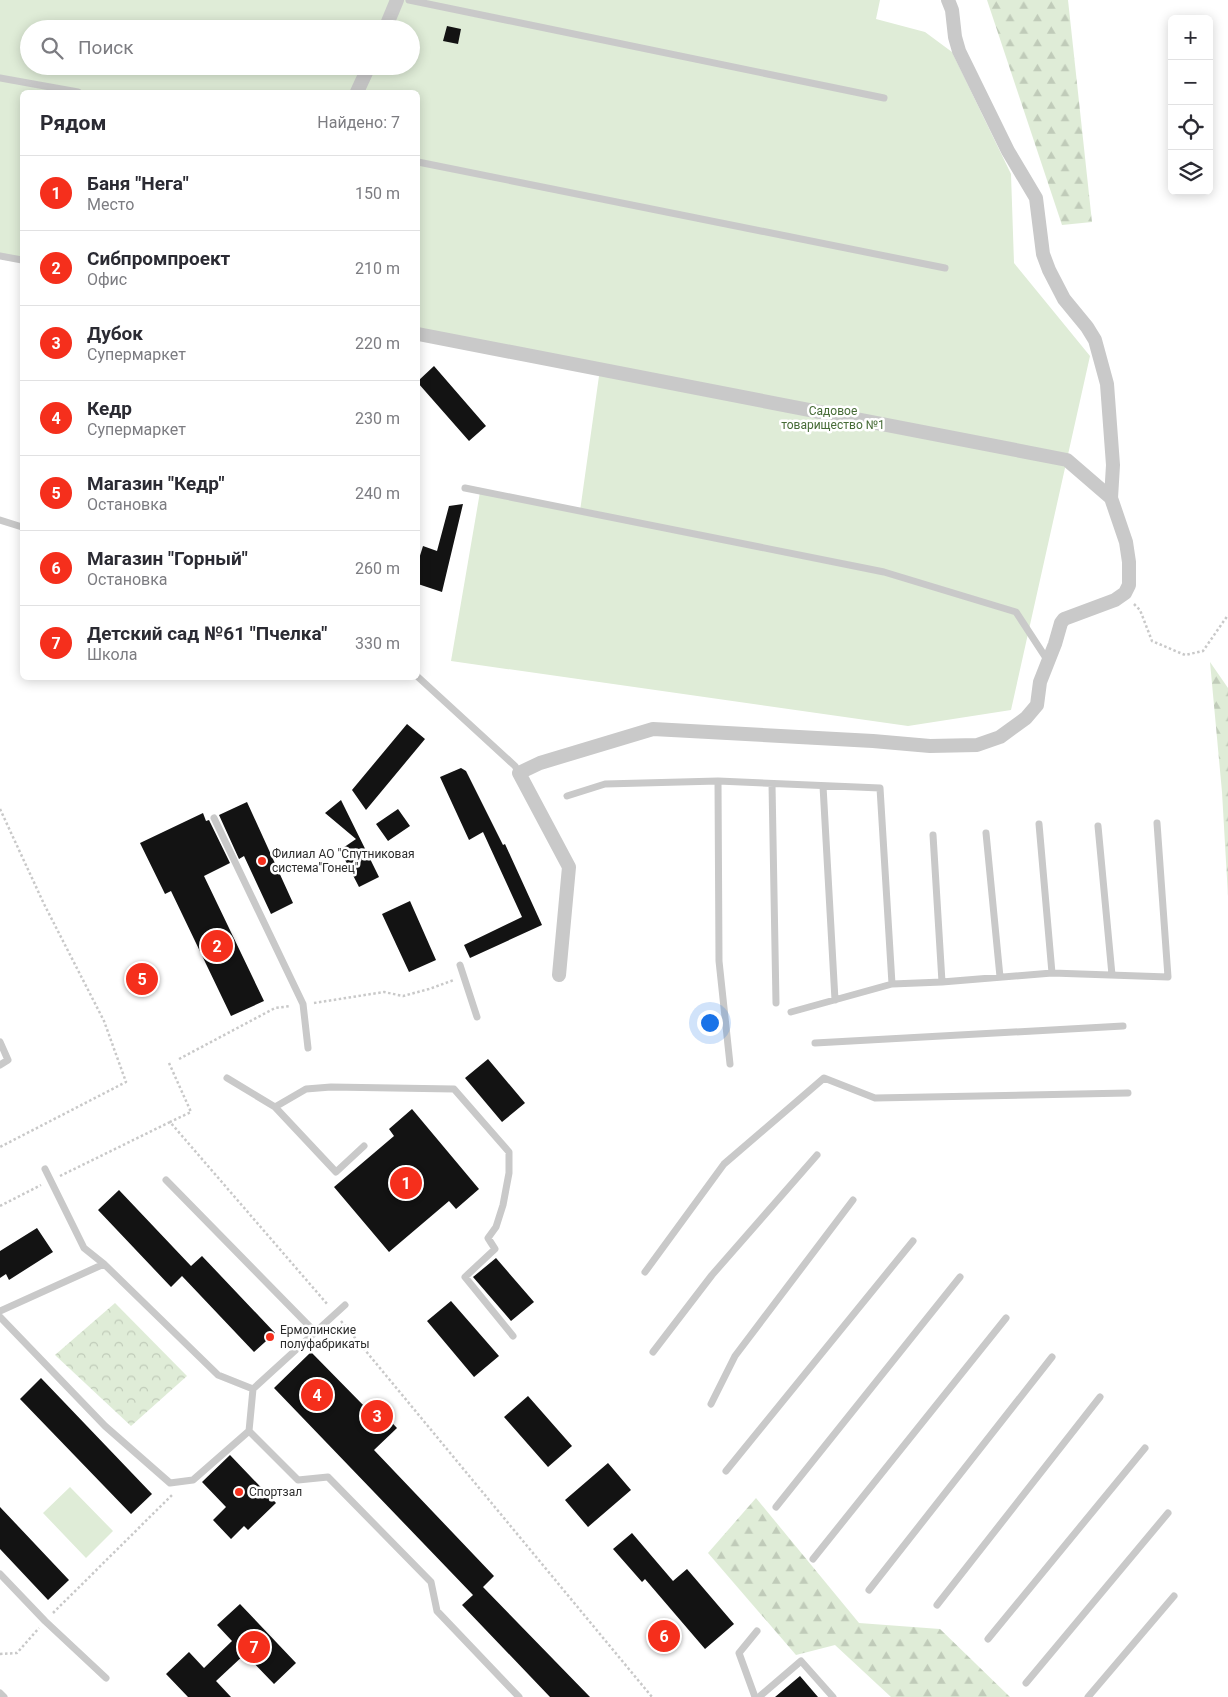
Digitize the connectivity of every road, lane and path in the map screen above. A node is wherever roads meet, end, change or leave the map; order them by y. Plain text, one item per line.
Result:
1 (397, 0) edge
2 (409, 0) edge
3 (948, 0) edge
4 (389, 20) edge
5 (365, 75) edge
6 (0, 78) edge
7 (67, 90) edge
8 (358, 90) edge
9 (884, 98) dead end
10 (420, 162) edge
11 (0, 256) edge
12 (20, 260) edge
13 (945, 268) dead end
14 (420, 334) edge
15 (465, 488) dead end
16 (1111, 498) junction
17 (0, 520) edge
18 (20, 526) edge
19 (1125, 593) junction
20 (1228, 616) edge
21 (1048, 662) junction
22 (420, 679) edge
23 (519, 773) junction
24 (718, 781) junction
25 (772, 784) junction
26 (823, 786) junction
27 (567, 796) dead end
28 (0, 809) edge
29 (214, 818) dead end
30 (1157, 822) dead end
31 (1039, 824) dead end
32 (1098, 826) dead end
33 (986, 833) dead end
34 (933, 835) dead end
35 (460, 965) joint
36 (1052, 973) junction
37 (1112, 974) junction
38 (559, 975) dead end
39 (1000, 977) junction
40 (942, 982) junction
41 (892, 984) junction
42 (835, 1000) junction
43 (776, 1003) dead end
44 (303, 1004) junction
45 (790, 1012) dead end
46 (477, 1017) dead end
47 (1123, 1026) dead end
48 (0, 1042) edge
49 (815, 1043) dead end
50 (308, 1048) dead end
51 (179, 1059) dead end
52 (169, 1063) dead end
53 (0, 1064) edge
54 (730, 1064) dead end
55 (227, 1078) dead end
56 (1128, 1093) dead end
57 (275, 1107) junction
58 (170, 1122) dead end
59 (364, 1146) dead end
60 (0, 1147) edge
61 (817, 1155) dead end
62 (45, 1169) dead end
63 (166, 1180) dead end
64 (853, 1200) dead end
65 (913, 1241) dead end
66 (104, 1264) junction
67 (645, 1272) dead end
68 (960, 1277) dead end
69 (345, 1305) dead end
70 (0, 1311) edge
71 (336, 1314) junction
72 (0, 1317) edge
73 (1006, 1318) dead end
74 (315, 1332) junction
75 (513, 1336) dead end
76 (653, 1352) dead end
77 (1052, 1357) dead end
78 (252, 1390) junction
79 (1100, 1397) dead end
80 (711, 1404) dead end
81 (249, 1431) junction
82 (1145, 1448) dead end
83 (726, 1471) dead end
84 (163, 1504) dead end
85 (776, 1507) dead end
86 (1168, 1512) dead end
87 (813, 1559) dead end
88 (0, 1574) edge
89 (869, 1590) dead end
90 (1174, 1596) dead end
91 (937, 1605) dead end
92 (45, 1621) junction
93 (757, 1632) dead end
94 (988, 1639) dead end
95 (0, 1654) edge
96 (106, 1678) dead end
97 (1026, 1683) dead end
98 (0, 1693) edge
99 (4, 1697) edge
100 (519, 1697) edge
101 (652, 1697) edge
102 (755, 1697) edge
103 (759, 1697) edge
104 (833, 1697) edge
105 (1088, 1697) edge

1 - 4 street
2 - 9 lane
3 - 16 street
5 - 8 street
6 - 7 lane
10 - 13 lane
11 - 12 lane
14 - 16 street
15 - 21 lane
16 - 19 street
17 - 18 lane
19 - 20 path
19 - 21 street
21 - 23 street
22 - 23 lane
23 - 38 street
24 - 25 lane
24 - 27 lane
24 - 54 lane
25 - 26 lane
25 - 43 lane
26 - 41 lane
26 - 42 lane
28 - 60 path
29 - 44 lane
30 - 37 lane
31 - 36 lane
32 - 37 lane
33 - 39 lane
34 - 40 lane
35 - 44 path
35 - 46 lane
36 - 37 lane
36 - 39 lane
39 - 40 lane
40 - 41 lane
41 - 42 lane
42 - 45 lane
44 - 50 lane
44 - 51 path
47 - 49 lane
48 - 53 lane
52 - 58 path
55 - 57 lane
56 - 67 lane
57 - 59 lane
57 - 75 lane
61 - 76 lane
62 - 66 lane
63 - 74 lane
64 - 80 lane
65 - 83 lane
66 - 70 lane
66 - 78 lane
68 - 85 lane
69 - 71 lane
71 - 74 lane
71 - 101 path
72 - 81 lane
73 - 87 lane
74 - 78 lane
77 - 89 lane
78 - 81 lane
79 - 91 lane
81 - 100 lane
82 - 94 lane
84 - 92 path
86 - 97 lane
88 - 92 lane
90 - 105 lane
92 - 95 path
92 - 96 lane
93 - 102 lane
98 - 99 lane
103 - 104 lane

